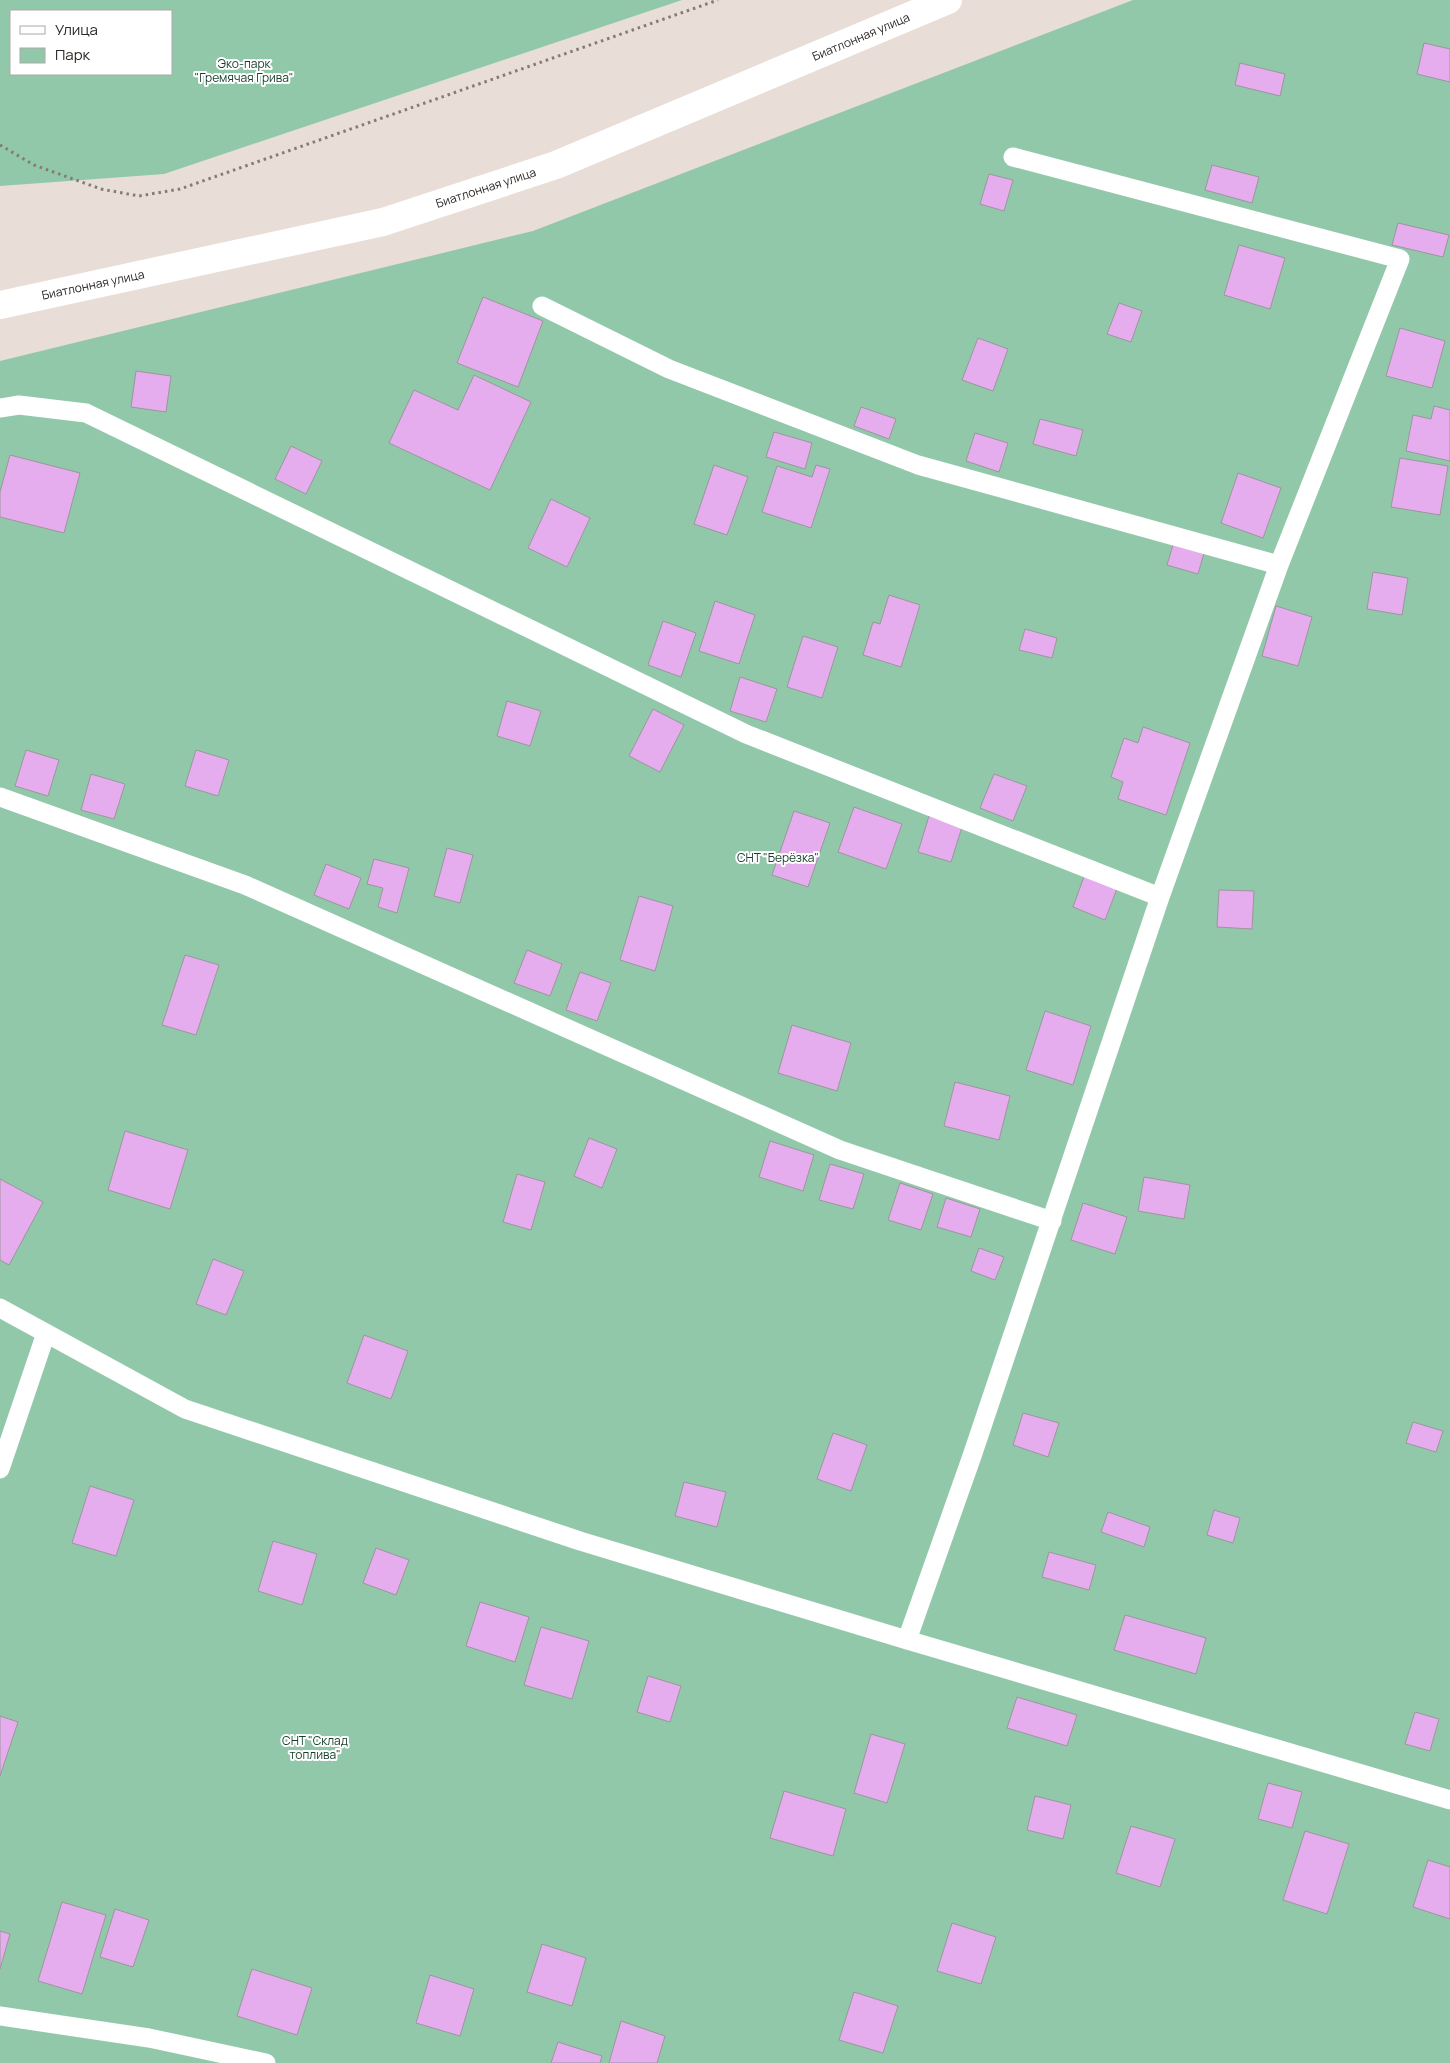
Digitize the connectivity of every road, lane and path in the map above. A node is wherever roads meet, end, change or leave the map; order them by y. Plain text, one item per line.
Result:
1 (718, 0) edge
2 (948, 0) edge
3 (0, 145) edge
4 (1013, 157) dead end
5 (0, 305) edge
6 (542, 306) dead end
7 (0, 408) edge
8 (1279, 565) junction
9 (0, 797) edge
10 (1160, 897) junction
11 (1052, 1222) junction
12 (0, 1308) edge
13 (46, 1333) junction
14 (0, 1470) edge
15 (907, 1640) junction
16 (1450, 1800) edge
17 (0, 2016) edge
18 (266, 2063) edge

1 - 3 path
2 - 5 street, Биатлонная улица
4 - 8 lane
6 - 8 lane
7 - 10 lane
8 - 10 lane
9 - 11 lane
10 - 11 lane
11 - 15 lane
12 - 13 lane
13 - 14 lane
13 - 15 lane
15 - 16 lane
17 - 18 lane

